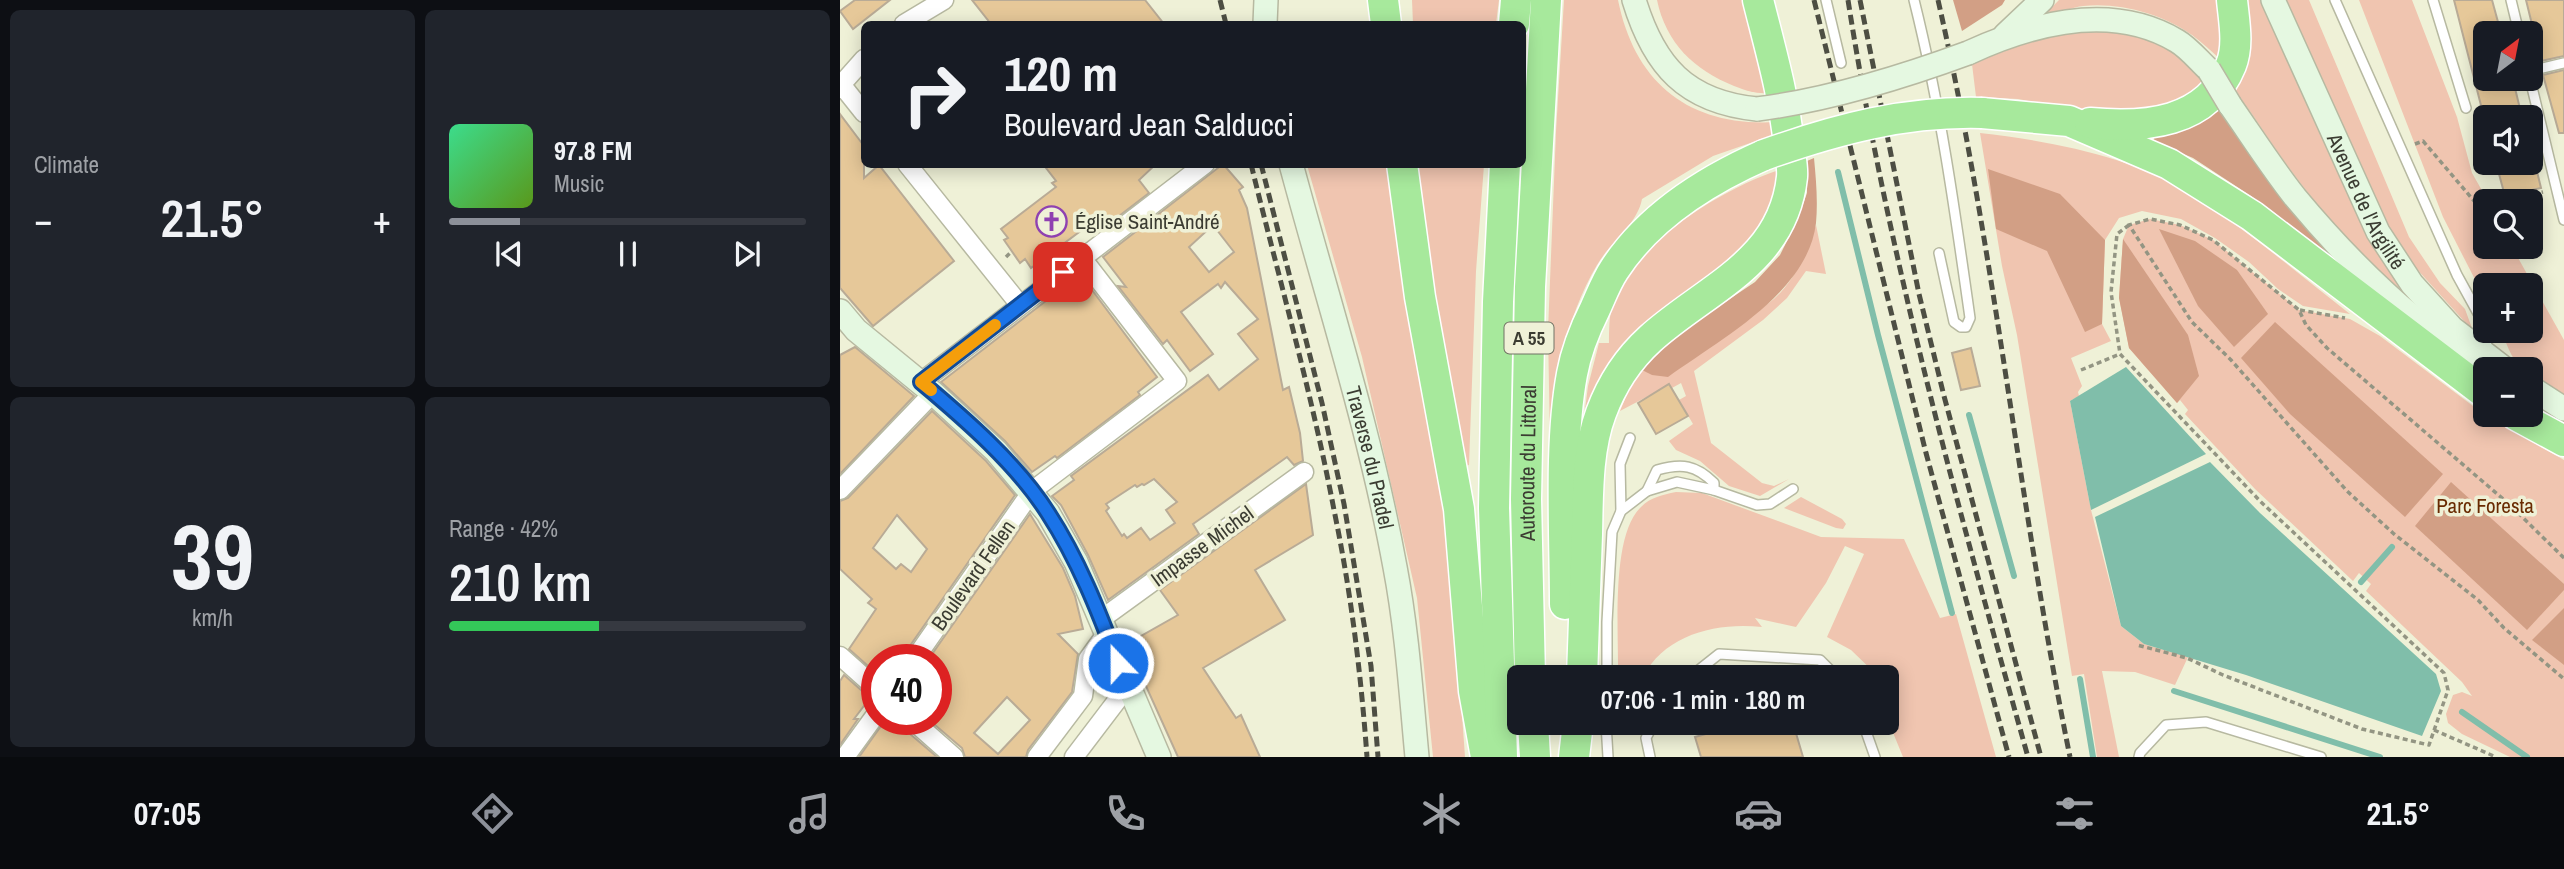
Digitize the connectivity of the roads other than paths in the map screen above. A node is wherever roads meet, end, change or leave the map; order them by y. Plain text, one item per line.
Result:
1 (944, 0) edge
2 (1266, 0) edge
3 (1383, 0) edge
4 (1402, 0) edge
5 (1516, 0) edge
6 (1546, 0) edge
7 (1634, 0) edge
8 (1758, 0) edge
9 (1826, 0) edge
10 (1914, 0) edge
11 (2042, 0) edge
12 (2232, 0) edge
13 (2273, 0) edge
14 (2334, 0) edge
15 (2433, 0) edge
16 (2511, 0) edge
17 (909, 21) edge
18 (1265, 21) edge
19 (1386, 21) edge
20 (1403, 21) edge
21 (1514, 21) edge
22 (2516, 21) edge
23 (2002, 37) junction
24 (861, 62) edge
25 (2564, 62) edge
26 (1841, 63) dead end
27 (2543, 68) edge
28 (841, 85) edge
29 (2533, 91) edge
30 (2466, 108) dead end
31 (861, 109) edge
32 (2069, 121) junction
33 (910, 168) edge
34 (1200, 168) edge
35 (1292, 168) edge
36 (1404, 168) edge
37 (1505, 168) edge
38 (2564, 220) edge
39 (1939, 253) dead end
40 (1082, 258) junction
41 (1020, 306) junction
42 (840, 310) edge
43 (848, 334) edge
44 (2473, 357) edge
45 (2483, 357) edge
46 (2491, 357) edge
47 (2473, 384) edge
48 (927, 388) junction
49 (2543, 395) edge
50 (2543, 405) edge
51 (2564, 409) edge
52 (2564, 416) edge
53 (2538, 427) edge
54 (1630, 438) dead end
55 (2564, 441) edge
56 (1304, 472) dead end
57 (1793, 489) dead end
58 (840, 490) edge
59 (1714, 490) junction
60 (1032, 491) junction
61 (1647, 491) junction
62 (1621, 511) junction
63 (1103, 627) junction
64 (925, 644) edge
65 (840, 656) edge
66 (1531, 665) edge
67 (1566, 665) edge
68 (1582, 665) edge
69 (1607, 665) edge
70 (1705, 665) edge
71 (1825, 665) edge
72 (861, 675) edge
73 (1128, 686) junction
74 (861, 735) edge
75 (929, 735) edge
76 (1534, 735) edge
77 (1570, 735) edge
78 (1576, 735) edge
79 (1607, 735) edge
80 (1648, 735) edge
81 (1867, 735) edge
82 (845, 757) edge
83 (954, 757) edge
84 (1037, 757) edge
85 (1074, 757) edge
86 (1159, 757) edge
87 (1417, 757) edge
88 (1486, 757) edge
89 (1502, 757) edge
90 (1535, 757) edge
91 (1572, 757) edge
92 (1608, 757) edge
93 (1650, 757) edge
94 (1875, 757) edge
95 (2139, 757) edge
96 (2321, 757) edge

1 - 17 street
2 - 18 street
3 - 19 highway
4 - 20 highway
5 - 21 highway
6 - 66 highway, Autoroute du Littoral / A 55
7 - 23 street, bridge
8 - 68 highway
9 - 26 lane
10 - 39 lane
11 - 23 street
12 - 32 highway
13 - 45 street, Avenue de l'Argilité
14 - 46 lane
15 - 30 lane
16 - 22 lane
23 - 44 street, bridge
24 - 28 street
25 - 27 lane
28 - 31 street
29 - 38 lane
32 - 47 highway
32 - 67 highway, bridge
33 - 41 street
34 - 40 street
35 - 87 street, Traverse du Pradel
36 - 88 highway
37 - 89 highway, Autoroute du Littoral / A 55
40 - 41 street
40 - 60 street, Boulevard Fellen
41 - 48 street
42 - 43 street
43 - 48 street
48 - 58 street
48 - 60 street
49 - 51 street
50 - 52 street
53 - 55 highway
54 - 62 lane
56 - 63 street, Impasse Michel
57 - 59 lane
59 - 61 lane
59 - 61 lane
60 - 63 street
60 - 64 street, Boulevard Fellen
61 - 62 lane
62 - 69 lane
63 - 73 street
63 - 84 street
65 - 72 street
70 - 71 lane
73 - 85 street
73 - 86 street
74 - 82 street
75 - 83 street
76 - 90 highway
77 - 91 highway
78 - 91 highway
79 - 92 lane
80 - 93 lane
81 - 94 lane
95 - 96 lane

